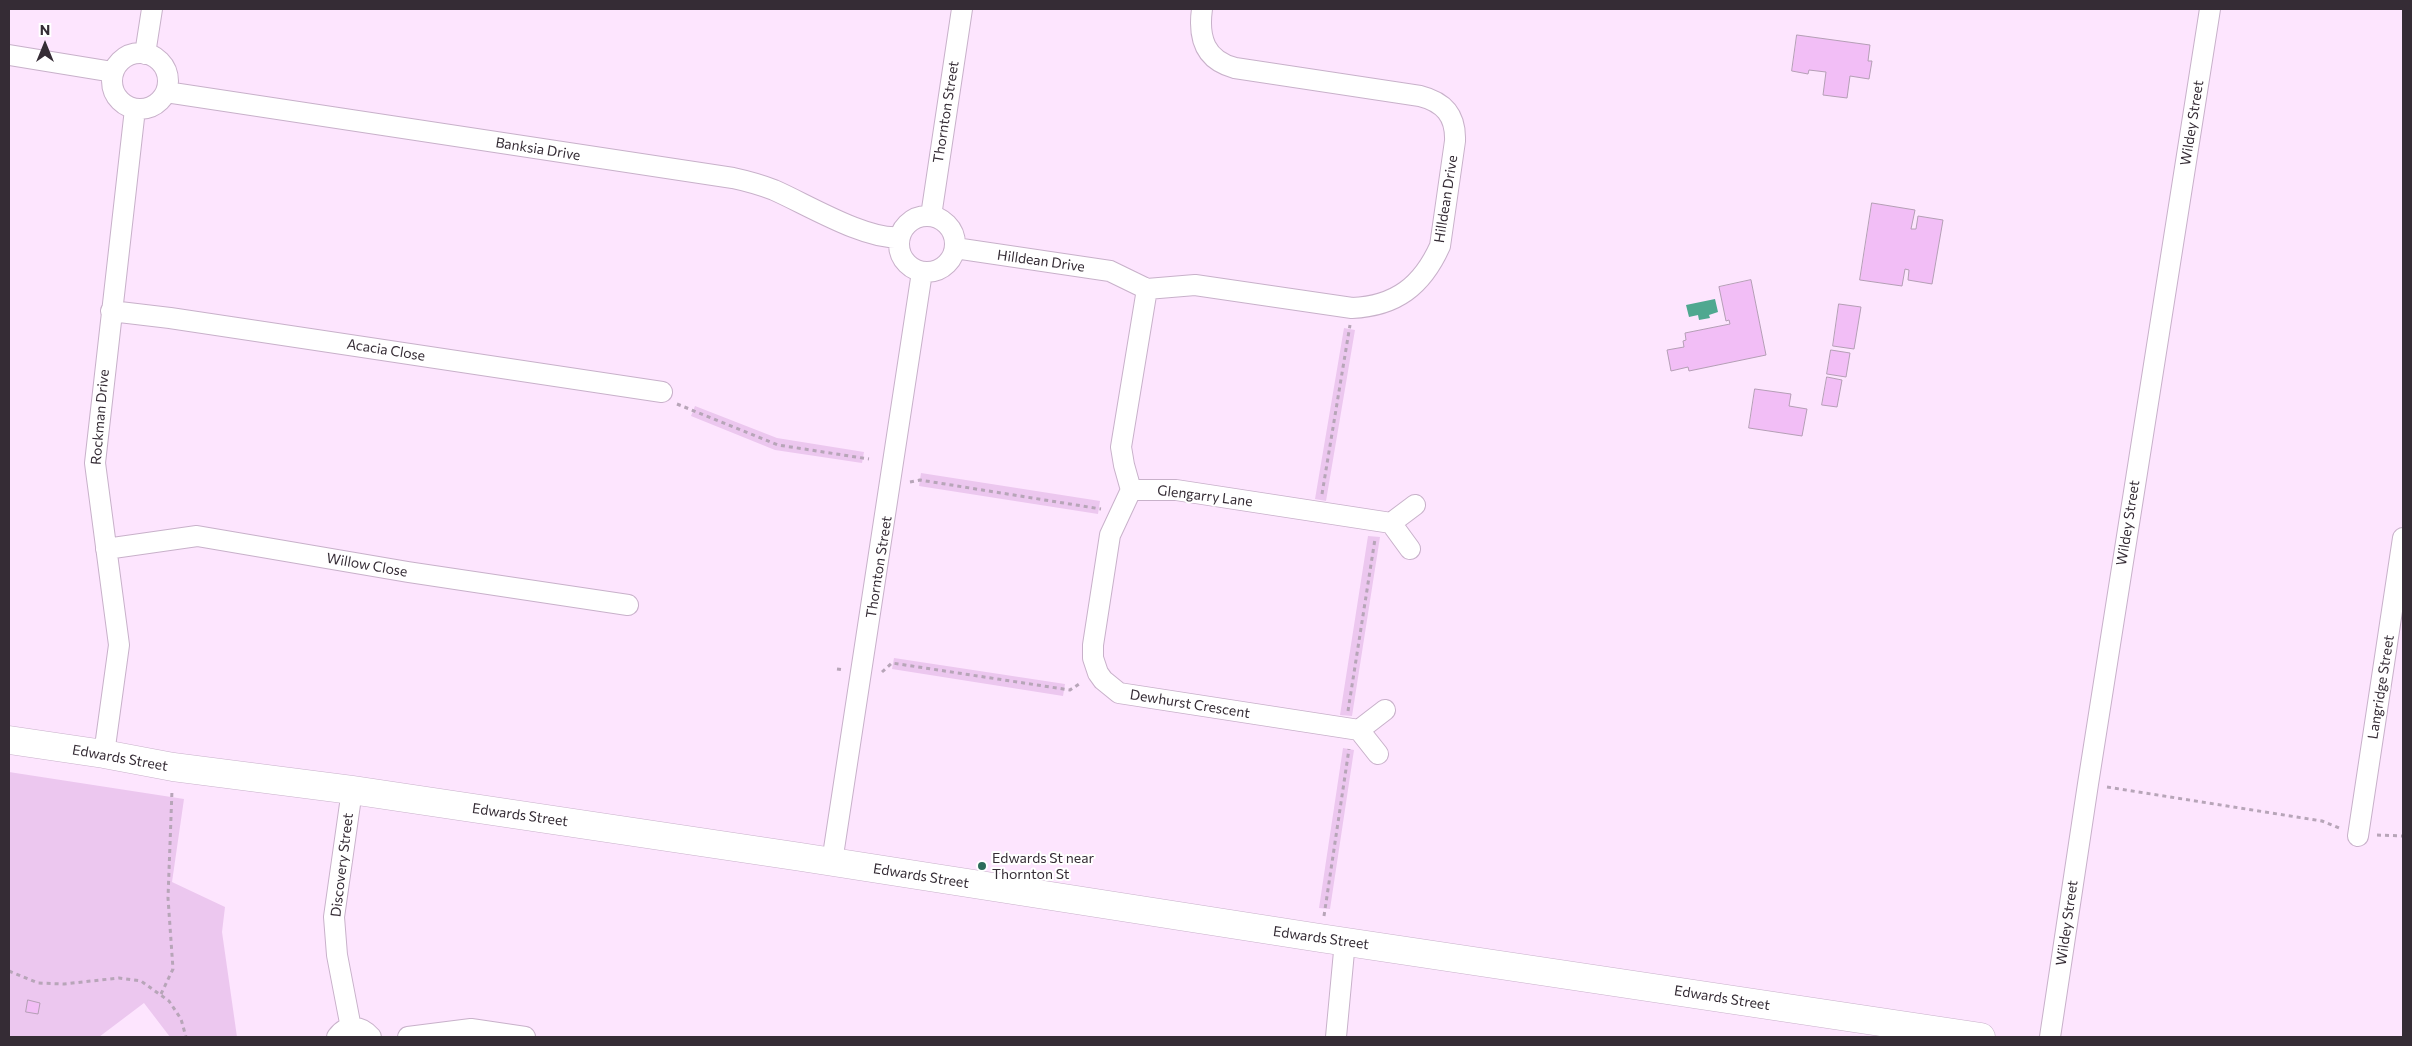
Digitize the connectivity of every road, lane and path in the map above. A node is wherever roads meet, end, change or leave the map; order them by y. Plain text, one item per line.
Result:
1 (152, 9) edge
2 (962, 9) edge
3 (1202, 9) edge
4 (2210, 9) edge
5 (146, 54) junction
6 (9, 56) edge
7 (113, 72) junction
8 (166, 92) junction
9 (135, 109) junction
10 (931, 216) junction
11 (900, 237) junction
12 (955, 248) junction
13 (922, 272) junction
14 (1147, 289) junction
15 (1352, 308) junction
16 (110, 311) junction
17 (662, 392) joint
18 (869, 459) dead end
19 (892, 482) junction
20 (1131, 490) junction
21 (1415, 505) dead end
22 (1319, 512) junction
23 (1118, 516) junction
24 (1391, 524) junction
25 (2403, 538) edge
26 (106, 548) junction
27 (1410, 549) dead end
28 (628, 605) dead end
29 (837, 669) dead end
30 (863, 672) junction
31 (1098, 672) junction
32 (1385, 710) dead end
33 (1359, 730) junction
34 (9, 740) edge
35 (104, 754) junction
36 (1378, 754) dead end
37 (173, 767) junction
38 (2088, 784) junction
39 (352, 790) junction
40 (2358, 836) junction
41 (2403, 836) edge
42 (832, 862) junction
43 (1345, 941) junction
44 (9, 971) edge
45 (161, 994) junction
46 (344, 1032) edge
47 (186, 1037) edge
48 (371, 1037) edge
49 (408, 1037) edge
50 (525, 1037) edge
51 (1336, 1037) edge
52 (1981, 1037) edge
53 (2050, 1037) edge

1 - 5 street
2 - 10 street, Thornton Street
3 - 15 street, Hilldean Drive
4 - 38 street, Wildey Street
5 - 7 street
5 - 8 street
6 - 7 street
7 - 9 street
8 - 9 street
8 - 11 street, Banksia Drive
9 - 16 street, Rockman Drive
10 - 11 street
10 - 12 street
11 - 13 street
12 - 13 street
12 - 14 street, Hilldean Drive
13 - 19 street, Thornton Street
14 - 15 street, Hilldean Drive
14 - 20 street
15 - 22 path
16 - 17 street, Acacia Close
16 - 26 street, Rockman Drive
17 - 18 path
19 - 23 path
19 - 30 street, Thornton Street
20 - 22 street, Glengarry Lane
20 - 23 street
21 - 24 street
22 - 24 street, Glengarry Lane
23 - 31 street
24 - 27 street
25 - 40 street, Langridge Street
26 - 28 street, Willow Close
26 - 35 street, Rockman Drive
29 - 30 path
30 - 31 path
30 - 42 street, Thornton Street
31 - 33 street, Dewhurst Crescent
32 - 33 street
33 - 36 street
34 - 35 main road, Edwards Street
35 - 37 main road, Edwards Street
37 - 39 main road, Edwards Street
37 - 45 path
38 - 40 path
38 - 53 street, Wildey Street
39 - 42 main road, Edwards Street
39 - 46 street, Discovery Street
40 - 41 path
42 - 43 main road, Edwards Street
43 - 51 street
43 - 52 main road, Edwards Street
44 - 45 path
45 - 47 path
46 - 48 street
49 - 50 street

